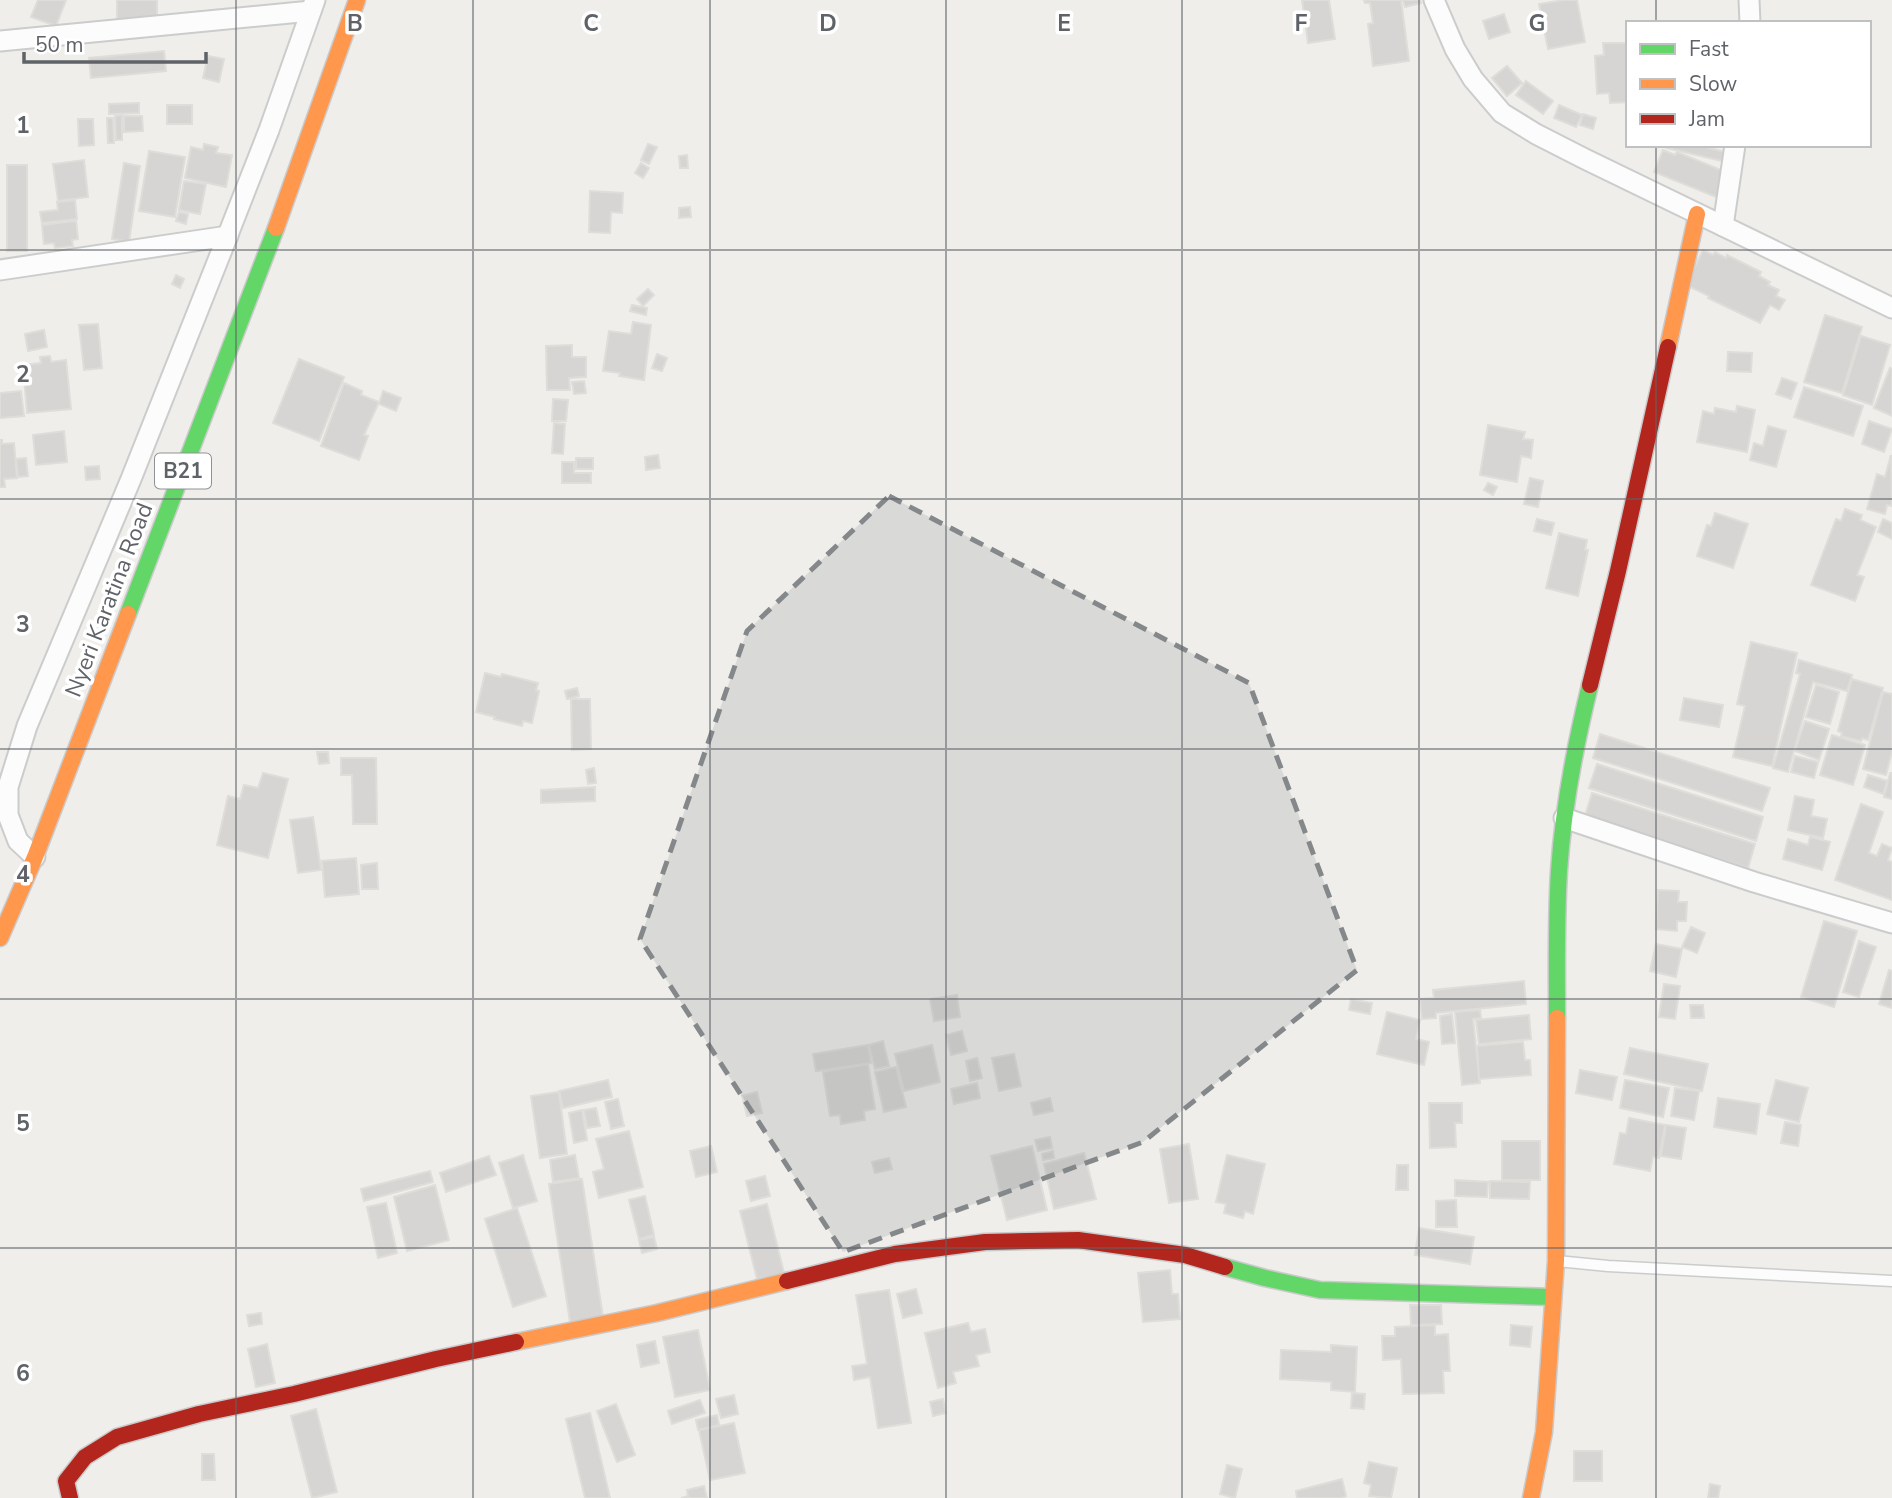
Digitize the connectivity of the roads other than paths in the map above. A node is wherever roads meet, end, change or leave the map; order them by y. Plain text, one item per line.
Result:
1 (357, 0) edge
2 (1434, 0) edge
3 (1749, 0) edge
4 (313, 6) edge
5 (1750, 21) edge
6 (0, 41) edge
7 (1735, 147) edge
8 (1697, 214) junction
9 (1723, 226) junction
10 (228, 236) junction
11 (0, 270) edge
12 (1892, 308) edge
13 (1564, 818) junction
14 (35, 857) junction
15 (1892, 923) edge
16 (0, 938) edge
17 (1556, 1261) junction
18 (1892, 1281) edge
19 (1553, 1297) junction
20 (70, 1498) edge
21 (1531, 1498) edge

1 - 14 main road, Nyeri Karatina Road / B21
2 - 8 street
3 - 5 street
4 - 6 street
4 - 10 street
7 - 9 street
8 - 9 street
8 - 13 main road
9 - 12 street
10 - 11 street
10 - 14 street
13 - 15 street
13 - 17 main road
14 - 16 main road, Nyeri Karatina Road / B21
17 - 18 lane
17 - 19 main road
19 - 20 main road
19 - 21 main road

